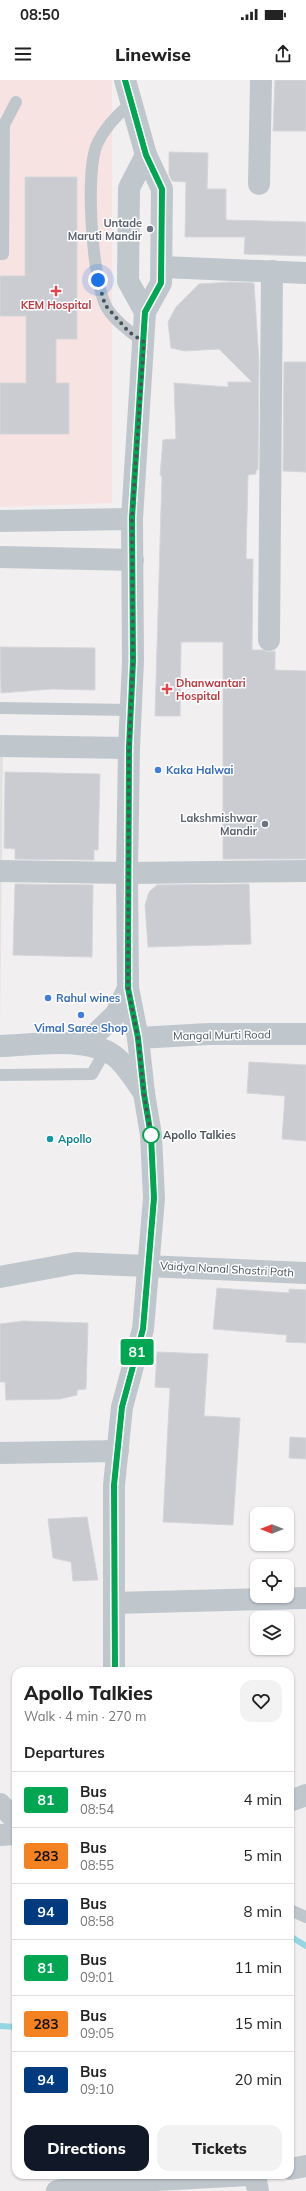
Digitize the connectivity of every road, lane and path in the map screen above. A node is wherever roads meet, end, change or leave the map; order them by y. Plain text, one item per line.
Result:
1 (125, 80) edge
2 (261, 80) edge
3 (16, 102) dead end
4 (130, 104) junction
5 (2, 137) edge
6 (146, 155) junction
7 (259, 184) dead end
8 (0, 254) edge
9 (163, 267) junction
10 (272, 271) junction
11 (306, 273) edge
12 (145, 312) junction
13 (144, 342) junction
14 (132, 518) junction
15 (0, 521) edge
16 (0, 558) edge
17 (133, 560) junction
18 (269, 640) dead end
19 (0, 708) edge
20 (131, 710) junction
21 (0, 746) edge
22 (129, 748) junction
23 (0, 871) edge
24 (306, 871) edge
25 (127, 873) junction
26 (128, 988) junction
27 (306, 1034) edge
28 (138, 1038) junction
29 (0, 1046) edge
30 (95, 1047) junction
31 (0, 1075) edge
32 (144, 1094) junction
33 (148, 1265) junction
34 (306, 1273) edge
35 (0, 1277) edge
36 (118, 1451) junction
37 (0, 1453) edge
38 (306, 1598) edge
39 (114, 1603) junction
40 (114, 1667) edge
41 (306, 1795) edge
42 (294, 1800) edge
43 (0, 1804) edge
44 (12, 1816) edge
45 (12, 1834) edge
46 (0, 1835) edge
47 (294, 1912) edge
48 (306, 1917) edge
49 (306, 2166) edge
50 (294, 2168) edge
51 (183, 2179) edge
52 (256, 2179) edge
53 (57, 2191) edge
54 (258, 2191) edge

1 - 4 street
2 - 7 street
3 - 5 lane
4 - 6 street
4 - 13 lane
5 - 8 lane
6 - 9 street
6 - 12 street
9 - 10 street
9 - 12 street
10 - 11 street
10 - 18 street
12 - 13 street
13 - 14 street
14 - 15 street
14 - 17 street
16 - 17 street
17 - 20 street
19 - 20 lane
20 - 22 street
21 - 22 street
22 - 25 street
23 - 25 street
24 - 25 street
25 - 26 street
26 - 28 street
26 - 30 street
27 - 28 street, Mangal Murti Road
28 - 32 street
29 - 30 street
30 - 31 lane
30 - 32 street
32 - 33 street
33 - 34 street, Vaidya Nanal Shastri Path
33 - 35 street, Vaidya Nanal Shastri Path
33 - 36 street
36 - 37 street
36 - 39 street
38 - 39 street
39 - 40 street
41 - 42 street
43 - 44 street
45 - 46 street
47 - 48 lane
49 - 50 street
51 - 53 street
52 - 54 street

